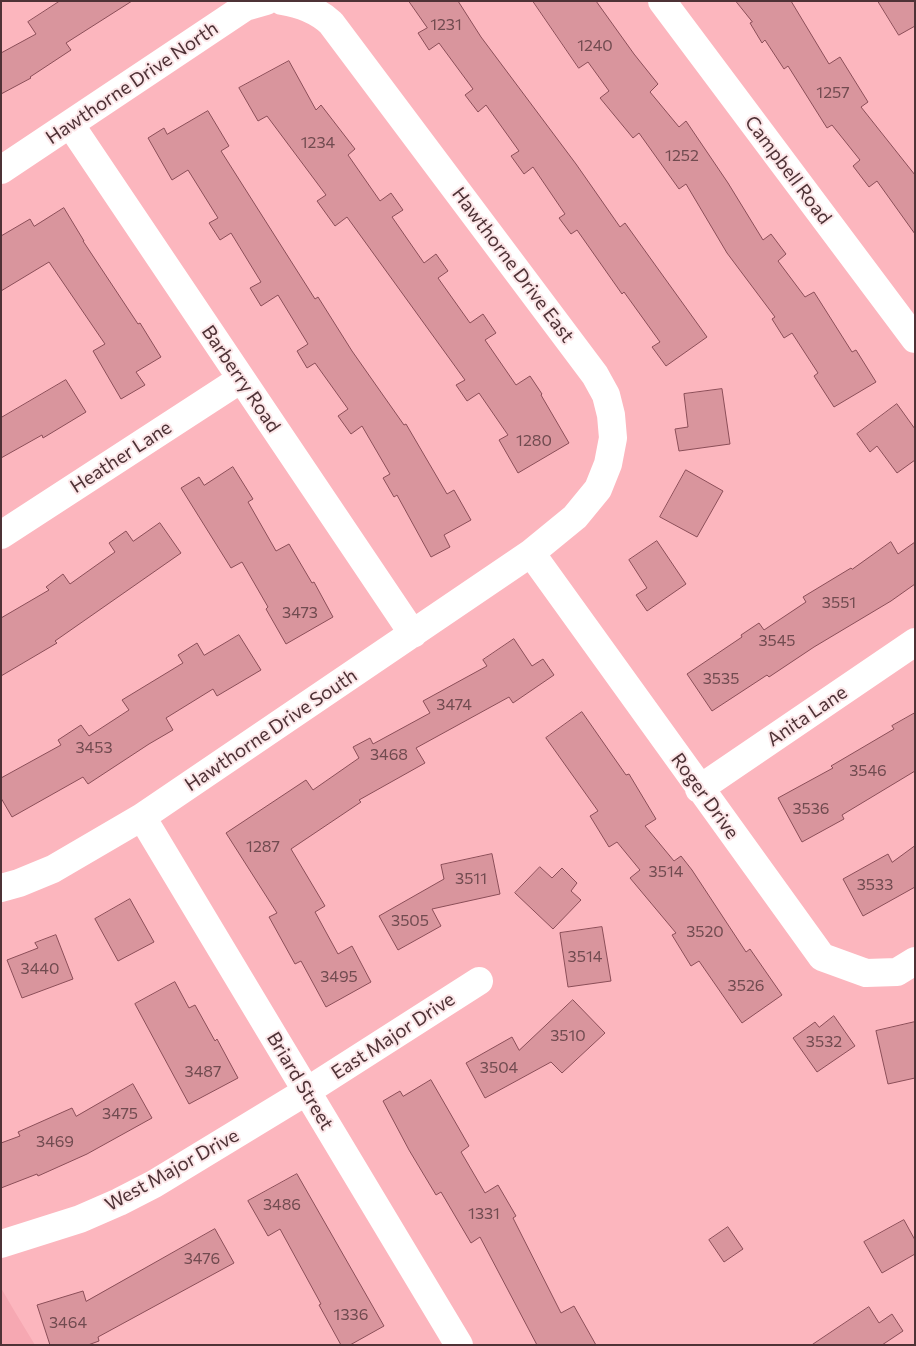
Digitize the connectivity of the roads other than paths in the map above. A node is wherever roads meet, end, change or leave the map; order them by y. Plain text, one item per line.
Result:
1 (662, 1) edge
2 (279, 2) edge
3 (70, 124) junction
4 (1, 170) edge
5 (915, 339) edge
6 (241, 379) junction
7 (1, 535) edge
8 (531, 553) junction
9 (413, 634) junction
10 (915, 642) edge
11 (699, 789) junction
12 (142, 817) junction
13 (1, 888) edge
14 (915, 961) edge
15 (479, 981) dead end
16 (307, 1091) junction
17 (1, 1244) edge
18 (456, 1344) edge

1 - 5 street, Campbell Road
2 - 3 street, Hawthorne Drive North
2 - 8 street, Hawthorne Drive East
3 - 4 street, Hawthorne Drive North
3 - 6 street, Barberry Road
6 - 7 street, Heather Lane
6 - 9 street, Barberry Road
8 - 9 street, Hawthorne Drive South
8 - 11 street, Roger Drive
9 - 12 street, Hawthorne Drive South
10 - 11 street, Anita Lane
11 - 14 street, Roger Drive
12 - 13 street, Hawthorne Drive South
12 - 16 street, Briard Street
15 - 16 street, East Major Drive
16 - 17 street, West Major Drive
16 - 18 street, Briard Street

